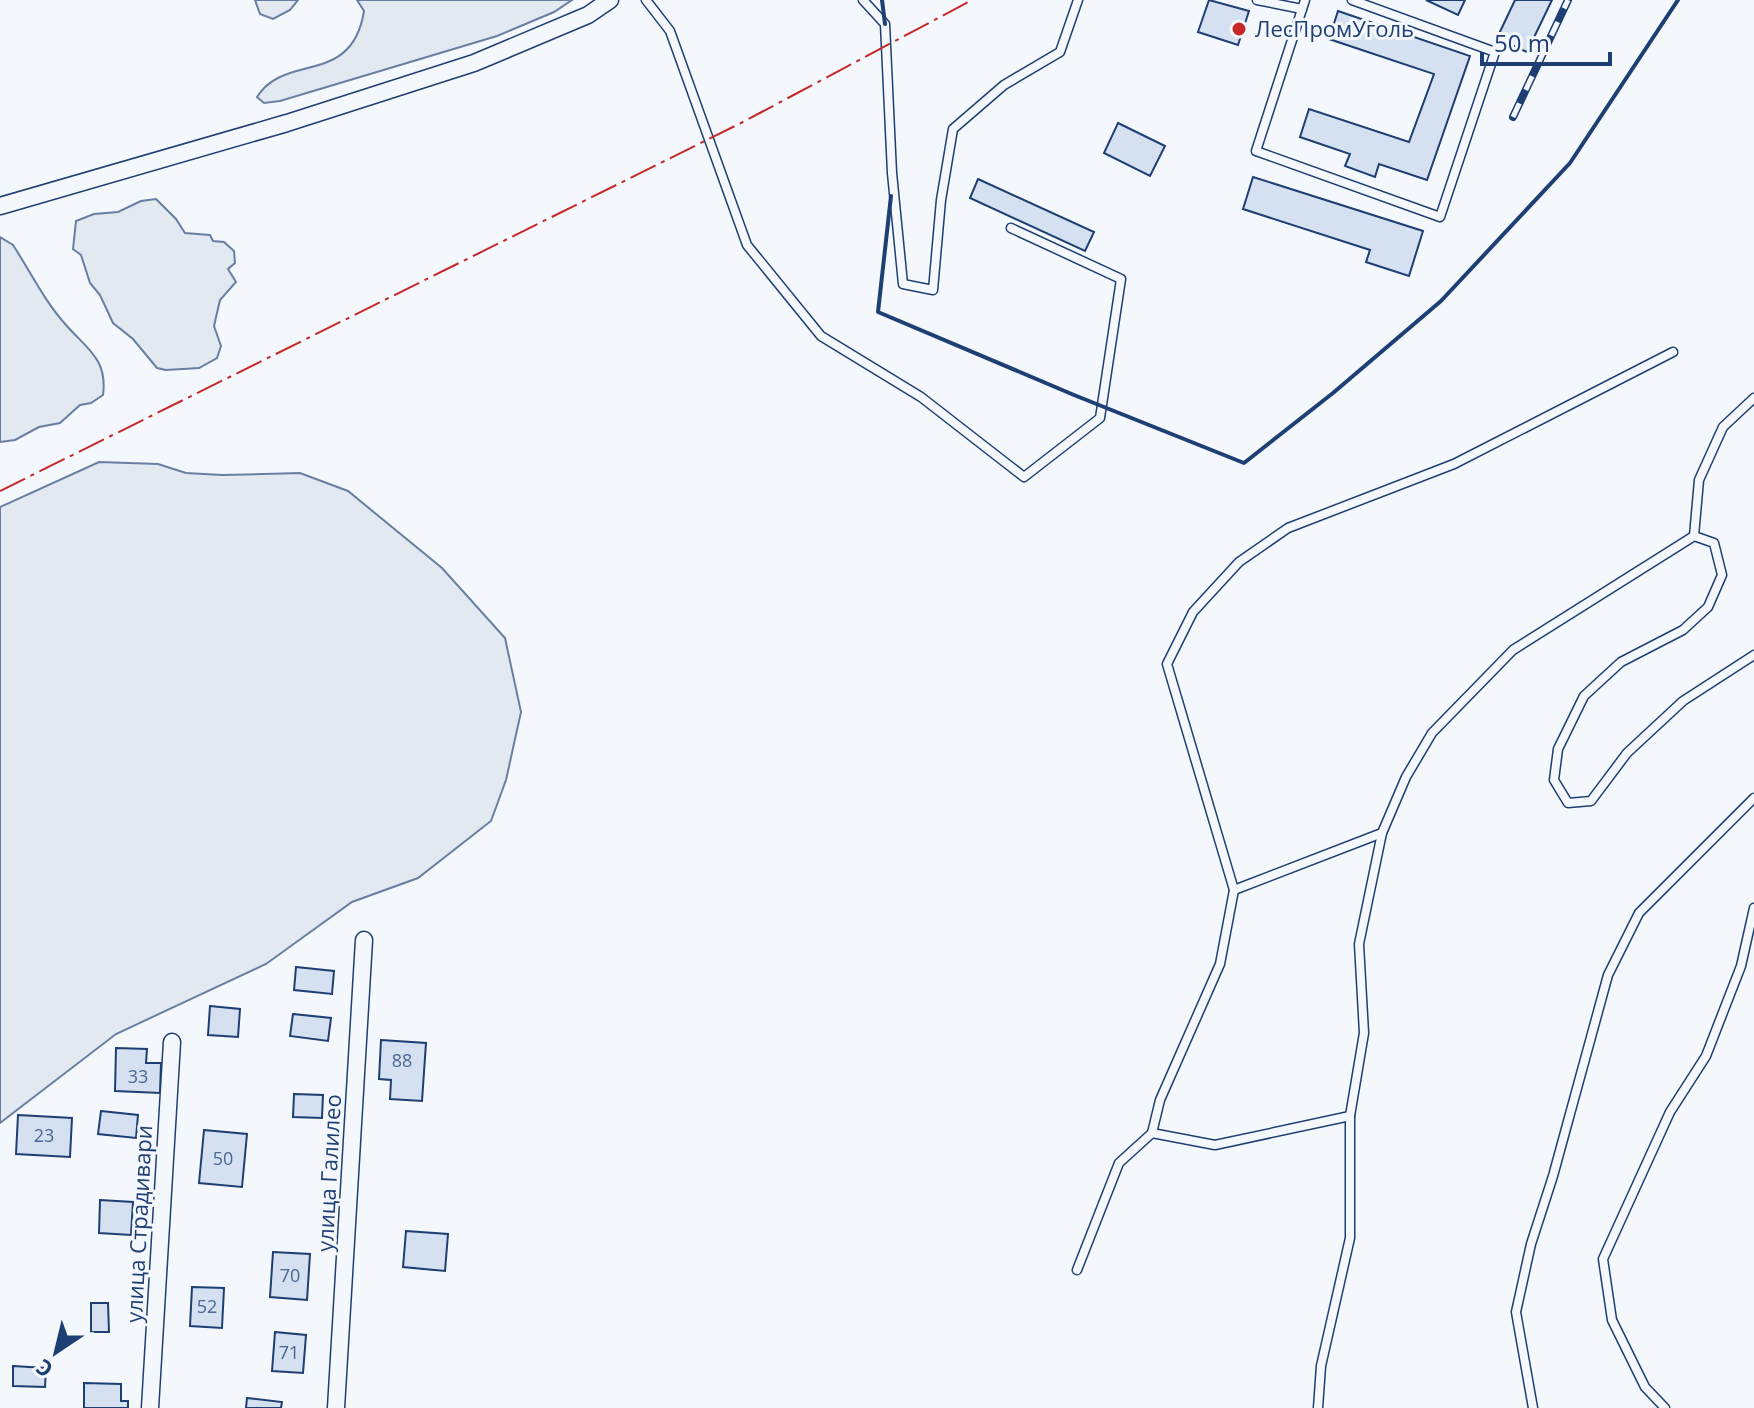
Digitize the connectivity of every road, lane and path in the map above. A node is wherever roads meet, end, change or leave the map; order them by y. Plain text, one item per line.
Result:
1 (610, 0) edge
2 (646, 0) edge
3 (863, 0) edge
4 (1078, 0) edge
5 (1257, 0) edge
6 (1352, 0) edge
7 (1303, 4) edge
8 (0, 206) edge
9 (1011, 228) dead end
10 (1673, 352) dead end
11 (1754, 398) edge
12 (1694, 536) junction
13 (1754, 655) edge
14 (1754, 798) edge
15 (1382, 833) junction
16 (1234, 890) junction
17 (1754, 908) edge
18 (364, 940) dead end
19 (172, 1042) dead end
20 (1350, 1116) junction
21 (1152, 1133) junction
22 (1077, 1270) dead end
23 (150, 1408) edge
24 (336, 1408) edge
25 (1318, 1408) edge
26 (1533, 1408) edge
27 (1665, 1408) edge

1 - 8 street
2 - 9 lane
3 - 4 lane
5 - 7 lane
6 - 7 lane
10 - 16 lane
11 - 12 lane
12 - 13 lane
12 - 15 lane
14 - 26 lane
15 - 16 lane
15 - 20 lane
16 - 21 lane
17 - 27 lane
18 - 24 street, улица Галилео
19 - 23 street, улица Страдивари
20 - 21 lane
20 - 25 lane
21 - 22 lane

